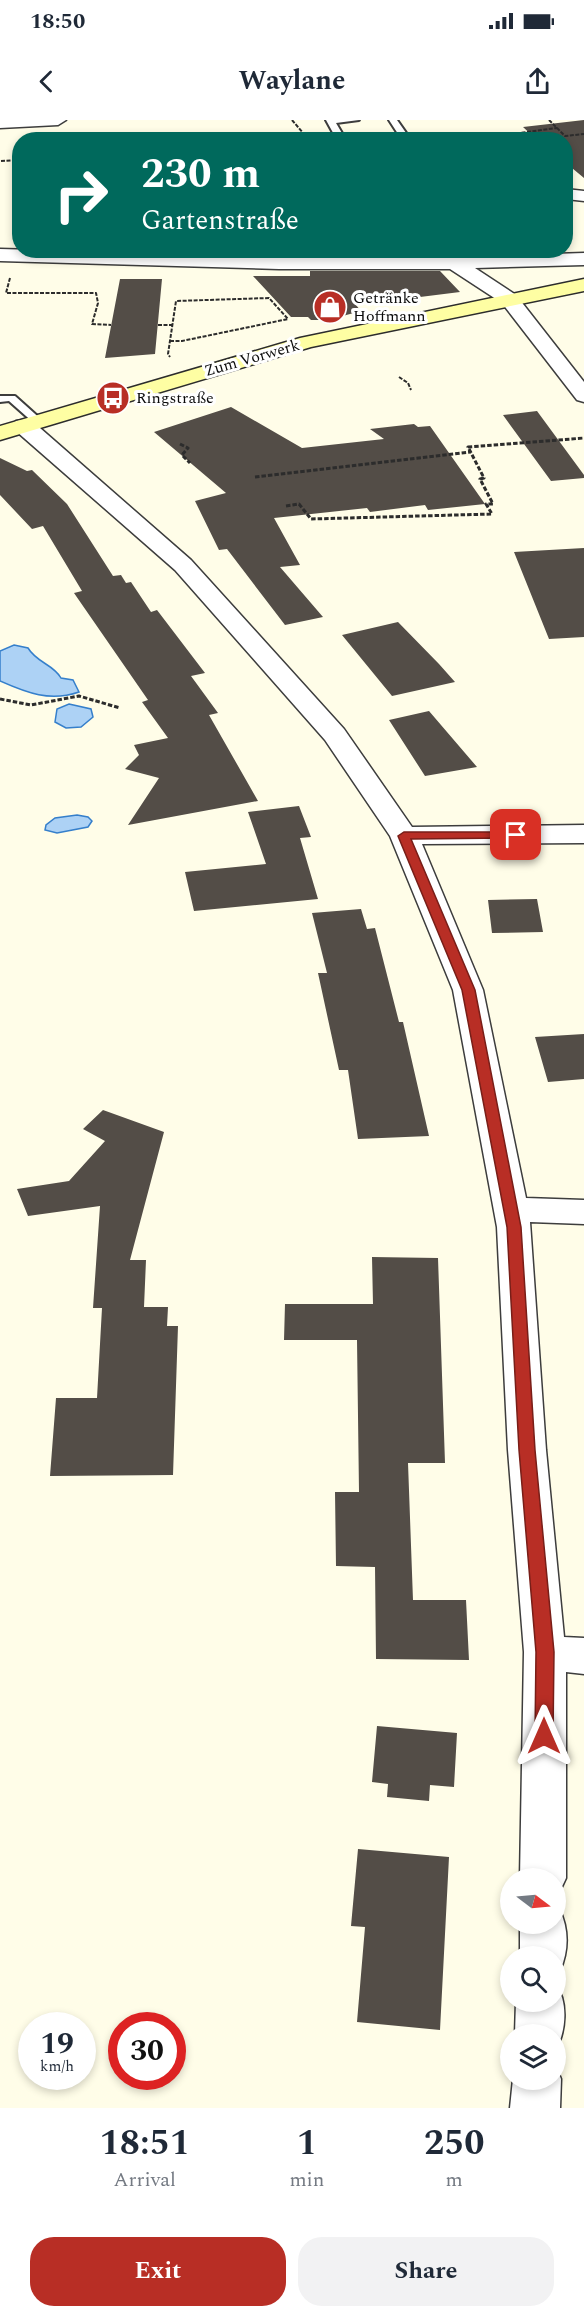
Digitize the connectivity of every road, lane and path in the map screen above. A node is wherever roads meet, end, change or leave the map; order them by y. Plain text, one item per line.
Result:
1 (58, 120) edge
2 (292, 120) edge
3 (331, 120) edge
4 (355, 120) edge
5 (549, 120) edge
6 (0, 123) edge
7 (556, 128) junction
8 (302, 132) edge
9 (526, 132) edge
10 (560, 132) edge
11 (8, 255) edge
12 (451, 258) edge
13 (517, 258) edge
14 (584, 259) edge
15 (584, 285) edge
16 (509, 299) junction
17 (111, 325) dead end
18 (158, 325) dead end
19 (173, 325) junction
20 (170, 341) junction
21 (184, 377) junction
22 (399, 377) dead end
23 (411, 390) dead end
24 (584, 396) edge
25 (0, 399) edge
26 (21, 427) edge
27 (584, 438) edge
28 (180, 444) dead end
29 (471, 452) junction
30 (190, 463) dead end
31 (255, 477) dead end
32 (286, 506) dead end
33 (0, 699) edge
34 (120, 708) dead end
35 (584, 834) edge
36 (404, 836) junction
37 (511, 1209) junction
38 (584, 1212) edge
39 (564, 1654) edge
40 (544, 1868) edge
41 (536, 2090) edge
42 (535, 2108) edge

1 - 6 street
2 - 8 path
3 - 4 lane
5 - 7 path
7 - 9 path
7 - 10 path
11 - 17 path
12 - 16 street
13 - 14 street
15 - 16 street, Zum Vorwerk
16 - 21 street, Zum Vorwerk
16 - 24 street
18 - 19 path
19 - 20 path
19 - 20 path
20 - 21 path
21 - 26 street, Zum Vorwerk
22 - 23 path
25 - 26 lane
26 - 36 street
27 - 29 path
28 - 30 path
29 - 31 path
29 - 32 path
33 - 34 path
35 - 36 street
36 - 37 street
37 - 38 street
37 - 39 street
39 - 40 street
41 - 42 street

